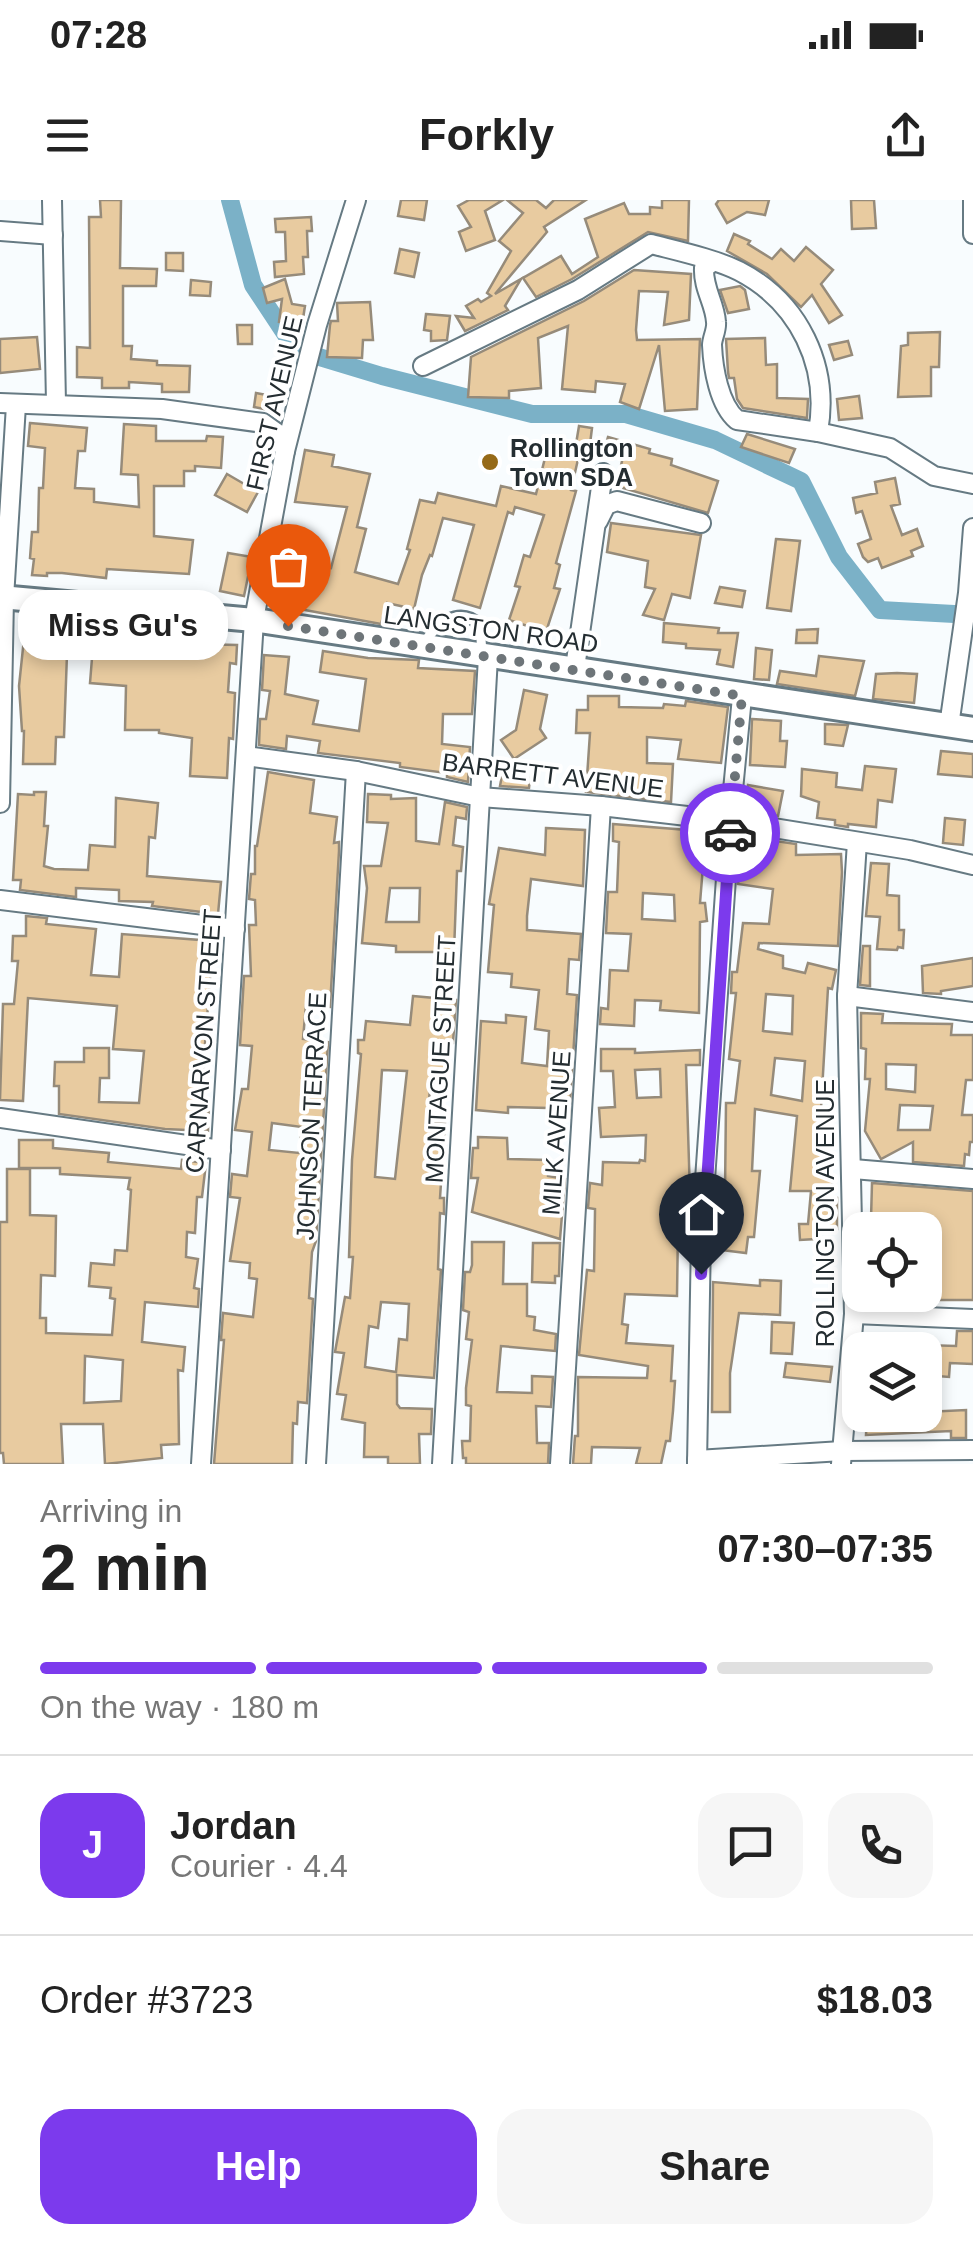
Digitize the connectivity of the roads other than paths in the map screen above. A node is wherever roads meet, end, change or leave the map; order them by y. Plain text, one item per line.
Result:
1 (52, 200) edge
2 (356, 200) edge
3 (972, 200) edge
4 (0, 230) edge
5 (973, 234) edge
6 (52, 236) junction
7 (711, 262) junction
8 (423, 366) dead end
9 (8, 404) edge
10 (56, 404) junction
11 (818, 432) junction
12 (285, 451) junction
13 (604, 473) dead end
14 (973, 484) edge
15 (701, 523) dead end
16 (596, 526) junction
17 (973, 528) edge
18 (2, 598) edge
19 (254, 620) junction
20 (421, 646) junction
21 (484, 657) junction
22 (575, 668) junction
23 (742, 696) junction
24 (949, 726) junction
25 (973, 729) edge
26 (246, 756) junction
27 (356, 771) junction
28 (480, 797) junction
29 (0, 803) edge
30 (601, 806) junction
31 (730, 820) junction
32 (857, 842) junction
33 (973, 865) edge
34 (0, 900) edge
35 (235, 929) junction
36 (847, 996) junction
37 (973, 1012) edge
38 (0, 1118) edge
39 (221, 1150) junction
40 (853, 1169) junction
41 (973, 1179) edge
42 (854, 1314) junction
43 (973, 1319) edge
44 (973, 1450) edge
45 (842, 1457) edge
46 (697, 1462) edge
47 (201, 1464) edge
48 (316, 1464) edge
49 (442, 1464) edge
50 (560, 1464) edge

1 - 6 street
2 - 12 street, FIRST AVENUE
3 - 5 street
4 - 6 street
6 - 10 street
7 - 8 street
7 - 11 street
7 - 11 street
9 - 10 street
9 - 18 street
10 - 12 street
11 - 14 street
12 - 19 street, FIRST AVENUE
13 - 16 street
15 - 16 street
16 - 22 street
17 - 24 street
18 - 19 street, LANGSTON ROAD
18 - 29 street
19 - 20 street, LANGSTON ROAD
19 - 26 street, CARNARVON STREET
20 - 21 street, LANGSTON ROAD
20 - 21 lane
21 - 22 street, LANGSTON ROAD
21 - 28 street, MONTAGUE STREET
22 - 23 street, LANGSTON ROAD
23 - 24 street, LANGSTON ROAD
23 - 31 street
24 - 25 street, LANGSTON ROAD
26 - 27 street, BARRETT AVENUE
26 - 35 street, CARNARVON STREET
27 - 28 street, BARRETT AVENUE
27 - 48 street, JOHNSON TERRACE
28 - 30 street, BARRETT AVENUE
28 - 49 street, MONTAGUE STREET
30 - 31 street, BARRETT AVENUE
30 - 50 street, MILK AVENUE
31 - 32 street, BARRETT AVENUE
31 - 46 street
32 - 33 street, BARRETT AVENUE
32 - 36 street, ROLLINGTON AVENUE
34 - 35 street
35 - 39 street, CARNARVON STREET
36 - 37 street
36 - 40 street, ROLLINGTON AVENUE
38 - 39 street
39 - 47 street, CARNARVON STREET
40 - 41 street
40 - 42 street, ROLLINGTON AVENUE
42 - 43 street
42 - 45 street, ROLLINGTON AVENUE
44 - 45 street
45 - 46 street

